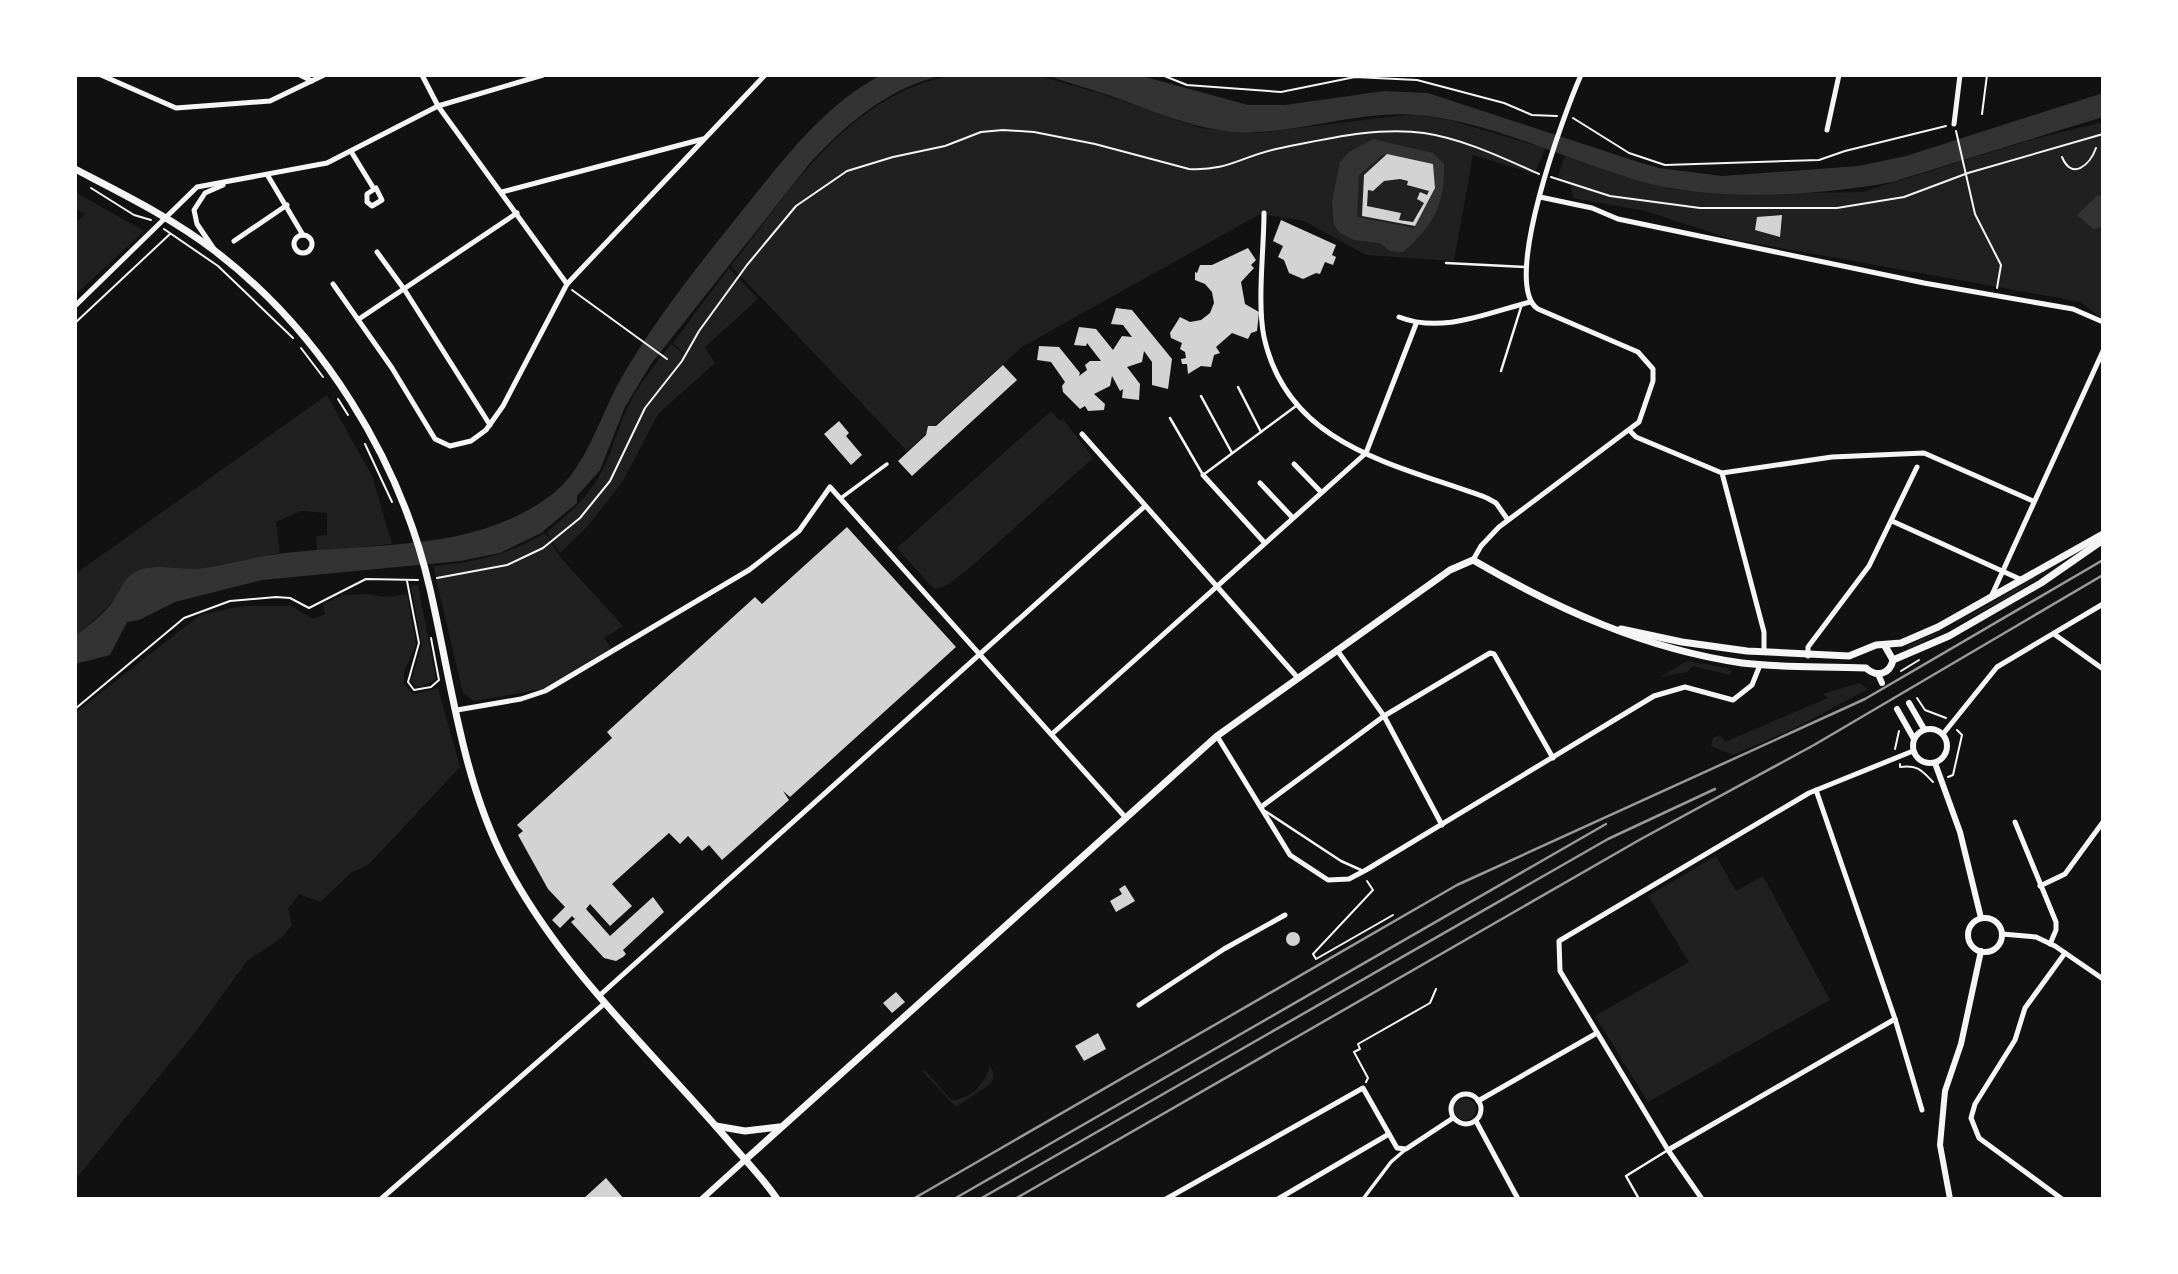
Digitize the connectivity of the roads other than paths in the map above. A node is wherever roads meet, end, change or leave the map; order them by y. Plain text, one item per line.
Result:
1 (101, 75) edge
2 (300, 75) edge
3 (324, 75) edge
4 (422, 75) edge
5 (543, 75) edge
6 (765, 75) edge
7 (1581, 75) edge
8 (1839, 75) edge
9 (1960, 75) edge
10 (312, 81) junction
11 (438, 106) junction
12 (1954, 124) road end
13 (1827, 130) dead end
14 (706, 138) junction
15 (352, 153) junction
16 (75, 169) edge
17 (268, 176) junction
18 (230, 181) junction
19 (374, 190) dead end
20 (502, 192) junction
21 (1540, 197) junction
22 (287, 205) junction
23 (517, 213) junction
24 (1264, 213) dead end
25 (167, 218) junction
26 (303, 235) dead end
27 (234, 241) dead end
28 (216, 251) junction
29 (377, 252) dead end
30 (1446, 263) dead end
31 (1525, 267) junction
32 (333, 284) dead end
33 (567, 284) junction
34 (404, 289) junction
35 (1530, 302) junction
36 (1522, 304) junction
37 (75, 306) edge
38 (1399, 317) dead end
39 (359, 319) junction
40 (2103, 322) edge
41 (1416, 324) junction
42 (2103, 351) edge
43 (1501, 371) dead end
44 (1238, 387) dead end
45 (1201, 397) dead end
46 (1296, 407) junction
47 (1170, 418) dead end
48 (490, 425) junction
49 (1630, 431) junction
50 (1261, 432) junction
51 (1082, 434) dead end
52 (1232, 453) junction
53 (1366, 453) junction
54 (887, 464) dead end
55 (1294, 464) dead end
56 (1917, 467) dead end
57 (1722, 473) junction
58 (1203, 475) junction
59 (1260, 483) dead end
60 (1321, 492) junction
61 (840, 499) junction
62 (2033, 501) junction
63 (1145, 506) junction
64 (1292, 517) junction
65 (1508, 520) junction
66 (1892, 521) junction
67 (2103, 534) edge
68 (2103, 540) edge
69 (1263, 541) junction
70 (1473, 560) junction
71 (2003, 570) junction
72 (2022, 580) junction
73 (1215, 586) junction
74 (1990, 598) junction
75 (2103, 604) edge
76 (1594, 621) junction
77 (2054, 634) junction
78 (1885, 646) junction
79 (1337, 650) junction
80 (1867, 650) junction
81 (1764, 652) junction
82 (980, 654) junction
83 (1808, 656) junction
84 (1893, 660) junction
85 (1760, 665) junction
86 (1866, 668) junction
87 (2103, 669) edge
88 (1878, 674) junction
89 (1298, 678) junction
90 (1882, 683) dead end
91 (1909, 703) dead end
92 (1897, 709) dead end
93 (457, 710) junction
94 (1384, 716) junction
95 (1924, 729) junction
96 (1052, 734) junction
97 (1943, 734) junction
98 (1217, 736) junction
99 (1914, 739) junction
100 (1913, 751) junction
101 (1553, 758) junction
102 (1935, 763) junction
103 (1816, 790) junction
104 (1262, 808) junction
105 (1126, 818) junction
106 (2015, 822) dead end
107 (2103, 822) edge
108 (1442, 825) junction
109 (1364, 872) junction
110 (2040, 886) junction
111 (1285, 915) dead end
112 (1981, 918) junction
113 (2002, 934) junction
114 (2050, 944) junction
115 (1981, 951) junction
116 (2065, 953) junction
117 (2103, 979) edge
118 (598, 996) junction
119 (605, 1003) junction
120 (1139, 1005) dead end
121 (1895, 1019) junction
122 (1597, 1033) junction
123 (1478, 1101) junction
124 (1922, 1110) dead end
125 (1453, 1118) junction
126 (1476, 1121) junction
127 (716, 1126) junction
128 (780, 1127) junction
129 (1389, 1134) junction
130 (1406, 1149) junction
131 (1668, 1150) junction
132 (745, 1160) junction
133 (381, 1199) edge
134 (702, 1199) edge
135 (778, 1199) edge
136 (1166, 1199) edge
137 (1278, 1199) edge
138 (1363, 1199) edge
139 (1518, 1199) edge
140 (1639, 1199) edge
141 (1702, 1199) edge
142 (1950, 1199) edge
143 (2062, 1199) edge

1 - 10 street
2 - 10 street
3 - 10 street
4 - 11 street
5 - 11 street
6 - 14 street
7 - 21 street
8 - 13 street
9 - 12 street
11 - 15 street
11 - 20 street
14 - 20 street
14 - 33 street
15 - 17 street
15 - 19 street
16 - 25 main road
17 - 18 street
17 - 22 street
18 - 25 street
18 - 28 street
20 - 23 street
21 - 31 street
21 - 40 street
22 - 26 street
22 - 27 street
23 - 33 street
23 - 34 street
24 - 46 street
25 - 28 main road
25 - 37 street
28 - 93 main road
29 - 34 street
30 - 31 lane
31 - 35 street
32 - 39 street
33 - 48 street
34 - 39 street
34 - 48 street
35 - 36 street
35 - 49 street
36 - 41 street
36 - 43 lane
38 - 41 street
39 - 48 street
41 - 53 street
42 - 62 street
44 - 50 lane
45 - 52 lane
46 - 50 lane
46 - 53 street
47 - 58 lane
49 - 57 street
49 - 65 street
50 - 52 lane
51 - 63 street
52 - 58 lane
53 - 60 street
53 - 65 street
54 - 61 street
55 - 60 street
56 - 66 street
57 - 62 street
57 - 81 street
58 - 69 street
59 - 64 street
60 - 64 street
61 - 82 street
61 - 93 street
62 - 71 street
63 - 73 street
63 - 82 street
64 - 69 street
65 - 70 street
66 - 71 street
66 - 83 street
67 - 72 main road
68 - 84 main road
69 - 73 street
70 - 76 main road
70 - 79 main road
71 - 72 street
71 - 74 street
72 - 74 main road
73 - 89 street
73 - 96 street
74 - 78 main road
75 - 77 street
76 - 81 main road
76 - 85 main road
77 - 87 street
77 - 97 street
78 - 80 main road
78 - 84 main road
79 - 89 main road
79 - 94 street
80 - 83 main road
80 - 86 main road
81 - 83 main road
81 - 85 main road
82 - 96 street
82 - 118 street
84 - 88 main road
85 - 86 main road
85 - 101 street
86 - 88 main road
88 - 90 street
89 - 98 main road
91 - 95 street
92 - 99 street
93 - 118 main road
94 - 101 street
94 - 104 street
94 - 108 street
95 - 97 street
95 - 99 street
96 - 105 street
97 - 102 street
98 - 104 street
98 - 105 main road
99 - 100 street
100 - 102 street
100 - 103 street
101 - 108 street
102 - 112 street
103 - 121 street
103 - 122 street
104 - 109 lane
104 - 109 street
105 - 128 main road
106 - 110 street
107 - 110 street
108 - 109 street
110 - 114 street
111 - 120 street
112 - 113 street
112 - 115 street
113 - 114 street
113 - 115 street
114 - 116 street
115 - 142 street
116 - 117 street
116 - 143 street
118 - 119 main road
119 - 127 main road
119 - 133 street
121 - 124 street
121 - 131 street
122 - 123 street
122 - 131 street
123 - 125 street
123 - 126 street
125 - 126 street
125 - 130 street
126 - 139 street
127 - 128 main road
127 - 132 main road
128 - 132 main road
129 - 130 street
129 - 136 street
129 - 137 street
130 - 138 street
131 - 140 lane
131 - 141 street
132 - 134 street
132 - 135 main road

